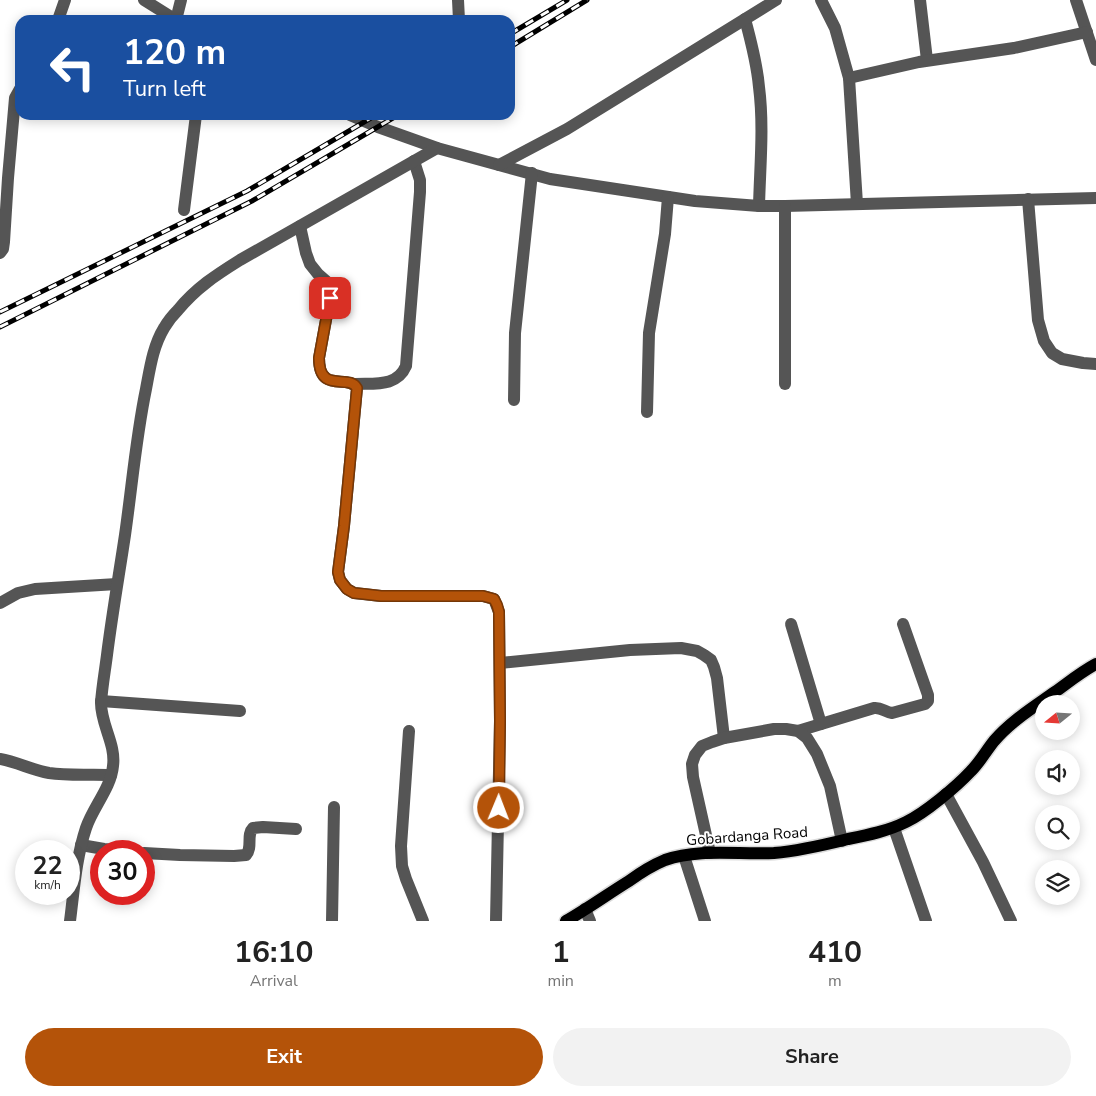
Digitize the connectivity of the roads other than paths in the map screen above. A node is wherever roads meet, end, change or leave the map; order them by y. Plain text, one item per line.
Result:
1 (65, 0) edge
2 (144, 0) edge
3 (181, 0) edge
4 (458, 0) edge
5 (776, 0) edge
6 (821, 0) edge
7 (920, 0) edge
8 (1076, 0) edge
9 (60, 15) edge
10 (168, 15) edge
11 (177, 15) edge
12 (459, 15) edge
13 (745, 19) junction
14 (1087, 32) junction
15 (1095, 53) edge
16 (927, 60) junction
17 (848, 78) junction
18 (15, 96) edge
19 (195, 120) edge
20 (362, 120) edge
21 (437, 148) junction
22 (414, 161) junction
23 (499, 165) junction
24 (532, 174) junction
25 (668, 196) junction
26 (3, 197) edge
27 (1096, 198) edge
28 (1028, 199) junction
29 (857, 204) junction
30 (759, 206) junction
31 (786, 206) junction
32 (184, 210) dead end
33 (300, 226) junction
34 (0, 253) edge
35 (1096, 364) edge
36 (355, 384) junction
37 (785, 384) dead end
38 (514, 400) dead end
39 (647, 412) dead end
40 (117, 584) junction
41 (0, 603) edge
42 (792, 624) dead end
43 (903, 624) dead end
44 (500, 663) junction
45 (1096, 664) edge
46 (101, 701) junction
47 (240, 711) dead end
48 (822, 724) junction
49 (409, 731) dead end
50 (798, 731) junction
51 (724, 738) junction
52 (0, 760) edge
53 (111, 775) junction
54 (946, 794) junction
55 (334, 807) dead end
56 (296, 828) dead end
57 (894, 828) junction
58 (842, 841) junction
59 (81, 844) junction
60 (90, 846) edge
61 (155, 853) edge
62 (710, 853) junction
63 (684, 856) junction
64 (588, 915) edge
65 (70, 921) edge
66 (332, 921) edge
67 (423, 921) edge
68 (496, 921) edge
69 (566, 921) edge
70 (705, 921) edge
71 (926, 921) edge
72 (1011, 921) edge

1 - 9 street
2 - 10 street
3 - 11 street
4 - 12 street
5 - 13 street
6 - 17 street
7 - 16 street
8 - 14 street
13 - 23 street
13 - 30 street
14 - 15 street
14 - 16 street
16 - 17 street
17 - 29 street
18 - 26 street
19 - 32 street
20 - 21 street
21 - 22 street
21 - 23 street
22 - 33 street
22 - 36 street
23 - 24 street
24 - 25 street
24 - 38 street
25 - 30 street
25 - 39 street
26 - 34 street
27 - 28 street
28 - 29 street
28 - 35 street
29 - 31 street
30 - 31 street
31 - 37 street
33 - 36 street
33 - 40 street
36 - 44 street
40 - 41 street
40 - 46 street
42 - 48 street
43 - 48 street
44 - 51 street
44 - 68 street
45 - 54 main road, Gobardanga Road
46 - 47 street
46 - 53 street
48 - 50 street
49 - 67 street
50 - 51 street
50 - 58 street
51 - 62 street
52 - 53 street
53 - 59 street
54 - 57 main road, Gobardanga Road
54 - 72 street
55 - 66 street
56 - 61 street
57 - 58 main road, Gobardanga Road
57 - 71 street
58 - 62 main road, Gobardanga Road
59 - 60 street
59 - 65 street
62 - 63 main road, Gobardanga Road
63 - 64 main road, Gobardanga Road
63 - 70 street
64 - 69 main road, Gobardanga Road

